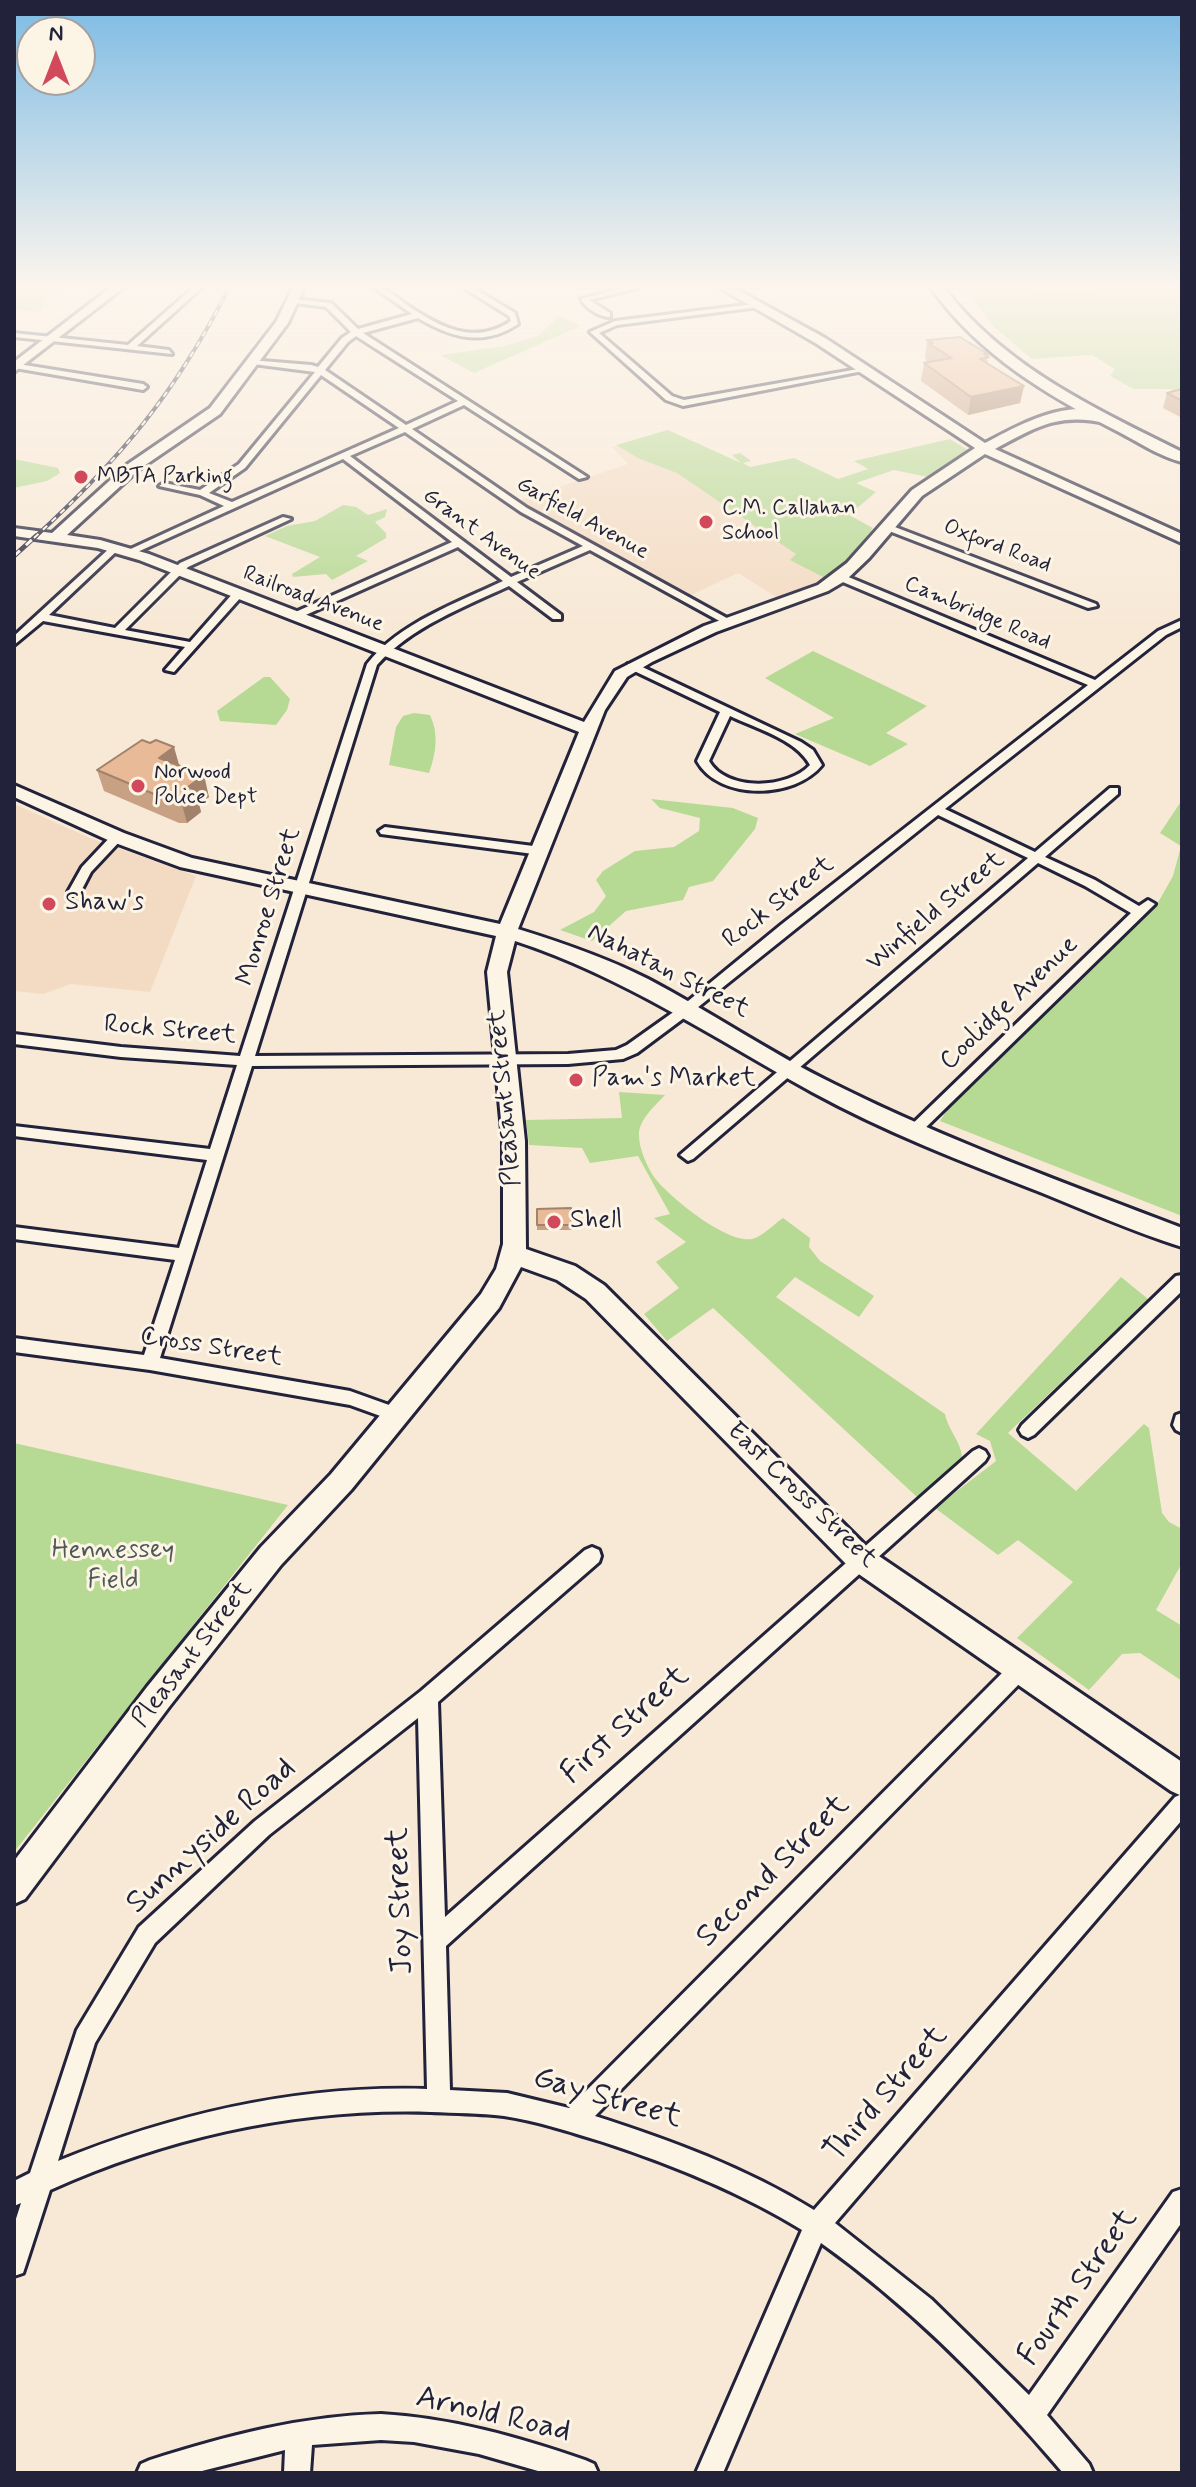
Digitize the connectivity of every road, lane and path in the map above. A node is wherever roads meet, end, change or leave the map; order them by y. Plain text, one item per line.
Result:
1 (220, 404) edge
2 (292, 404) edge
3 (370, 404) edge
4 (459, 404) edge
5 (471, 404) edge
6 (916, 404) edge
7 (1065, 404) edge
8 (1079, 404) edge
9 (1090, 404) edge
10 (1056, 416) junction
11 (1109, 420) junction
12 (405, 428) junction
13 (987, 450) junction
14 (1182, 450) edge
15 (343, 455) junction
16 (1182, 458) edge
17 (582, 477) dead end
18 (164, 486) dead end
19 (202, 493) junction
20 (231, 505) junction
21 (286, 519) dead end
22 (887, 527) junction
23 (14, 532) edge
24 (56, 537) junction
25 (1182, 539) edge
26 (458, 543) junction
27 (591, 546) junction
28 (122, 550) junction
29 (178, 570) junction
30 (842, 578) junction
31 (511, 581) junction
32 (238, 594) junction
33 (1092, 606) dead end
34 (295, 616) junction
35 (41, 617) junction
36 (557, 617) dead end
37 (729, 622) junction
38 (1182, 623) edge
39 (118, 631) junction
40 (14, 642) edge
41 (191, 645) junction
42 (381, 650) junction
43 (632, 666) junction
44 (170, 670) dead end
45 (1097, 685) junction
46 (727, 710) junction
47 (590, 730) junction
48 (14, 790) edge
49 (1114, 791) dead end
50 (938, 810) junction
51 (385, 831) dead end
52 (117, 837) junction
53 (541, 851) junction
54 (1038, 857) junction
55 (302, 888) junction
56 (74, 892) dead end
57 (507, 932) junction
58 (687, 1009) junction
59 (14, 1039) edge
60 (504, 1060) junction
61 (247, 1061) junction
62 (789, 1069) junction
63 (14, 1131) edge
64 (913, 1131) junction
65 (214, 1155) junction
66 (688, 1155) dead end
67 (14, 1233) edge
68 (1182, 1238) edge
69 (185, 1255) junction
70 (514, 1255) junction
71 (1182, 1281) edge
72 (14, 1345) edge
73 (150, 1363) junction
74 (397, 1415) junction
75 (1028, 1430) dead end
76 (979, 1456) dead end
77 (592, 1556) dead end
78 (860, 1559) junction
79 (1020, 1669) junction
80 (428, 1698) junction
81 (1182, 1780) edge
82 (1182, 1804) edge
83 (14, 1888) edge
84 (435, 1941) junction
85 (439, 2101) junction
86 (574, 2120) junction
87 (42, 2179) junction
88 (14, 2194) edge
89 (1182, 2201) edge
90 (816, 2226) junction
91 (14, 2264) edge
92 (1032, 2414) junction
93 (299, 2434) junction
94 (150, 2473) edge
95 (297, 2473) edge
96 (585, 2473) edge
97 (709, 2473) edge
98 (1080, 2473) edge

1 - 24 street
2 - 19 street
3 - 12 street, Garfield Avenue
4 - 12 street
5 - 17 street
6 - 13 street
7 - 10 street
8 - 11 main road
9 - 14 main road
10 - 11 street, Pleasant Street
10 - 13 street, Pleasant Street
11 - 16 main road
12 - 15 street
12 - 27 street, Garfield Avenue
13 - 22 street, Pleasant Street
13 - 25 street
15 - 20 street
15 - 26 street, Grant Avenue
18 - 19 street
19 - 20 street
20 - 28 street
21 - 29 street
22 - 30 street, Pleasant Street
22 - 33 street, Oxford Road
23 - 24 street, Railroad Avenue
24 - 28 street, Railroad Avenue
26 - 31 street, Grant Avenue
26 - 34 street
27 - 31 street
27 - 37 street, Garfield Avenue
28 - 29 street, Railroad Avenue
28 - 35 street
29 - 32 street, Railroad Avenue
29 - 39 street
30 - 37 street, Pleasant Street
30 - 45 street, Cambridge Road
31 - 36 street, Grant Avenue
31 - 42 street
32 - 34 street, Railroad Avenue
32 - 41 street
34 - 42 street, Railroad Avenue
35 - 39 street
35 - 40 street
37 - 43 street, Pleasant Street
38 - 45 street, Rock Street
39 - 41 street
41 - 44 street
42 - 47 street, Railroad Avenue
42 - 55 street, Monroe Street
43 - 46 street
43 - 47 street, Pleasant Street
45 - 50 street, Rock Street
46 - 46 street
47 - 53 street, Pleasant Street
48 - 52 street, Nahatan Street
49 - 54 street, Winfield Street
50 - 54 street, Coolidge Avenue
50 - 58 street, Rock Street
51 - 53 street
52 - 55 street, Nahatan Street
52 - 56 street
53 - 57 street, Pleasant Street
54 - 62 street, Winfield Street
54 - 64 street, Coolidge Avenue
55 - 57 street, Nahatan Street
55 - 61 street, Monroe Street
57 - 58 street, Nahatan Street
57 - 60 street, Pleasant Street
58 - 60 street, Rock Street
58 - 62 street, Nahatan Street
59 - 61 street, Rock Street
60 - 61 street, Rock Street
60 - 70 street, Pleasant Street
61 - 65 street, Monroe Street
62 - 64 street, Nahatan Street
62 - 66 street, Winfield Street
63 - 65 street
64 - 68 street, Nahatan Street
65 - 69 street, Monroe Street
67 - 69 street
69 - 73 street, Monroe Street
70 - 74 street, Pleasant Street
70 - 78 street, East Cross Street
71 - 75 street
72 - 73 street, Cross Street
73 - 74 street, Cross Street
74 - 83 street, Pleasant Street
76 - 78 street, First Street
77 - 80 street, Sunnyside Road
78 - 79 street, East Cross Street
78 - 84 street, First Street
79 - 81 street, East Cross Street
79 - 86 street, Second Street
80 - 84 street, Joy Street
80 - 87 street, Sunnyside Road
82 - 90 street, Third Street
84 - 85 street, Joy Street
85 - 86 street, Gay Street
85 - 87 street, Gay Street
86 - 90 street, Gay Street
87 - 88 street, Gay Street
87 - 91 street, Sunnyside Road
89 - 92 street, Fourth Street
90 - 92 street, Gay Street
90 - 97 street, Third Street
92 - 98 street, Gay Street
93 - 94 street, Arnold Road
93 - 95 street
93 - 96 street, Arnold Road

